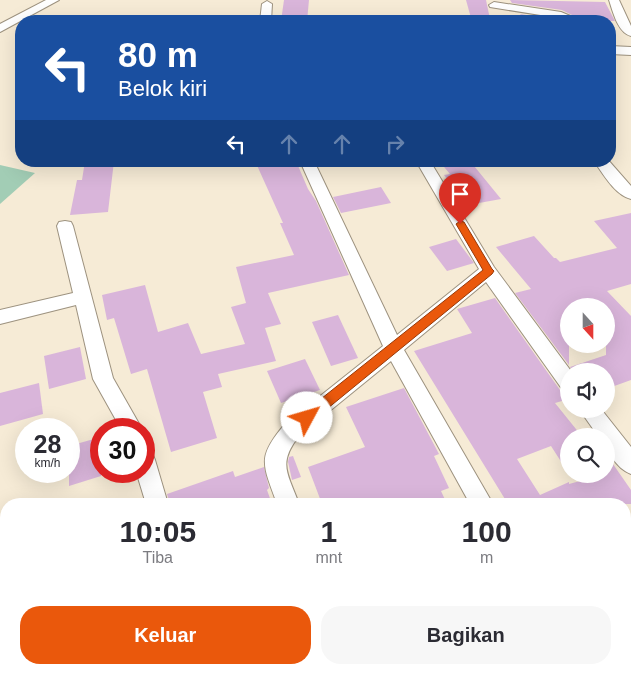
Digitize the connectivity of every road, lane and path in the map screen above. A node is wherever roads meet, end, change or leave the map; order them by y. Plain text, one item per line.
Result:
1 (54, 0) edge
2 (556, 0) edge
3 (614, 0) edge
4 (494, 2) edge
5 (267, 4) dead end
6 (561, 14) joint
7 (26, 15) edge
8 (266, 15) edge
9 (497, 15) edge
10 (15, 21) edge
11 (0, 29) edge
12 (631, 33) edge
13 (616, 50) edge
14 (631, 51) edge
15 (311, 167) edge
16 (427, 167) edge
17 (606, 167) edge
18 (631, 194) edge
19 (65, 226) dead end
20 (488, 271) junction
21 (83, 297) junction
22 (0, 317) edge
23 (393, 347) junction
24 (560, 371) edge
25 (125, 418) edge
26 (596, 418) edge
27 (631, 464) edge
28 (151, 483) edge
29 (155, 498) edge
30 (286, 498) edge
31 (479, 498) edge

1 - 7 street
2 - 6 street
3 - 12 street
4 - 6 street
4 - 9 street
5 - 8 street
10 - 11 street
13 - 14 street
15 - 23 street
16 - 20 street
17 - 18 street
19 - 21 street
20 - 23 street
20 - 24 street
21 - 22 street
21 - 25 street
23 - 30 street
23 - 31 street
26 - 27 street
28 - 29 street

